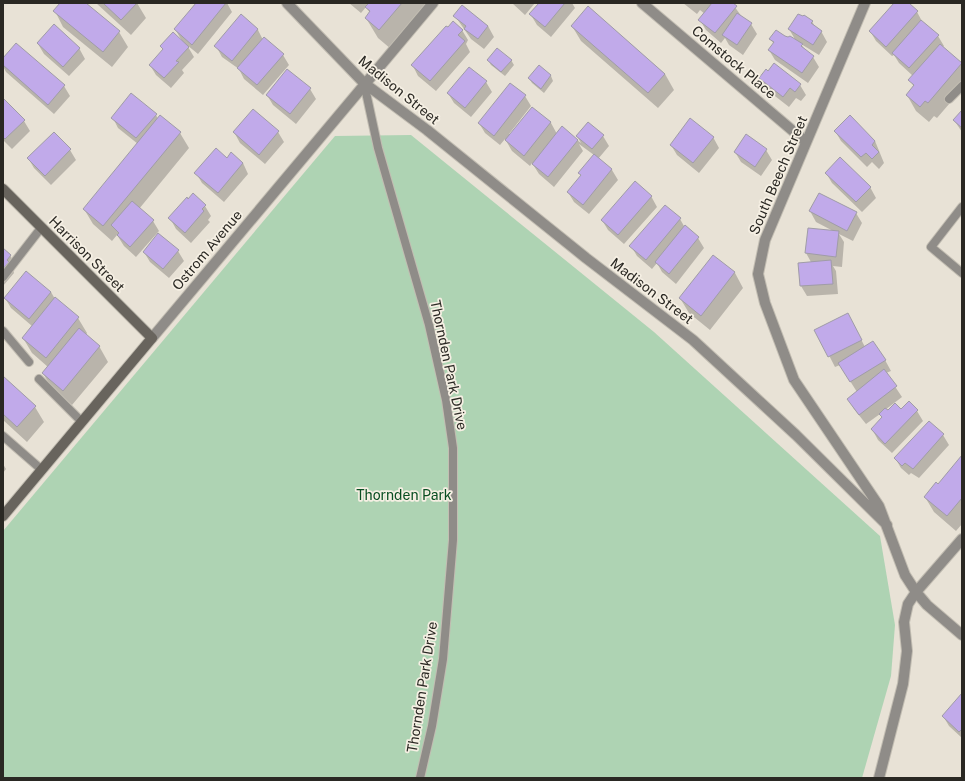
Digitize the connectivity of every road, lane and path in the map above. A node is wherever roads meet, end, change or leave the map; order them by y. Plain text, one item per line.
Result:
1 (287, 3) edge
2 (433, 3) edge
3 (642, 3) edge
4 (865, 3) edge
5 (364, 83) junction
6 (962, 86) edge
7 (949, 99) dead end
8 (806, 142) junction
9 (3, 189) edge
10 (962, 207) edge
11 (41, 228) junction
12 (962, 273) edge
13 (3, 277) edge
14 (3, 331) edge
15 (152, 338) junction
16 (28, 362) dead end
17 (39, 379) dead end
18 (82, 422) junction
19 (3, 436) edge
20 (42, 470) junction
21 (3, 516) edge
22 (887, 525) junction
23 (962, 539) edge
24 (916, 592) junction
25 (962, 635) edge
26 (420, 778) edge
27 (879, 778) edge

1 - 5 street, Madison Street
2 - 5 street, Ostrom Avenue
3 - 8 street, Comstock Place
4 - 8 street, South Beech Street
5 - 15 street, Ostrom Avenue
5 - 22 street, Madison Street
5 - 26 lane, Thornden Park Drive
6 - 7 lane
8 - 22 street, South Beech Street
9 - 11 street, Harrison Street
10 - 12 lane
11 - 13 lane
11 - 15 street, Harrison Street
14 - 16 lane
15 - 18 street, Ostrom Avenue
17 - 18 lane
18 - 20 street, Ostrom Avenue
19 - 20 lane
20 - 21 street, Ostrom Avenue
22 - 24 street, Madison Street
23 - 24 street
24 - 25 street, Madison Street
24 - 27 street

